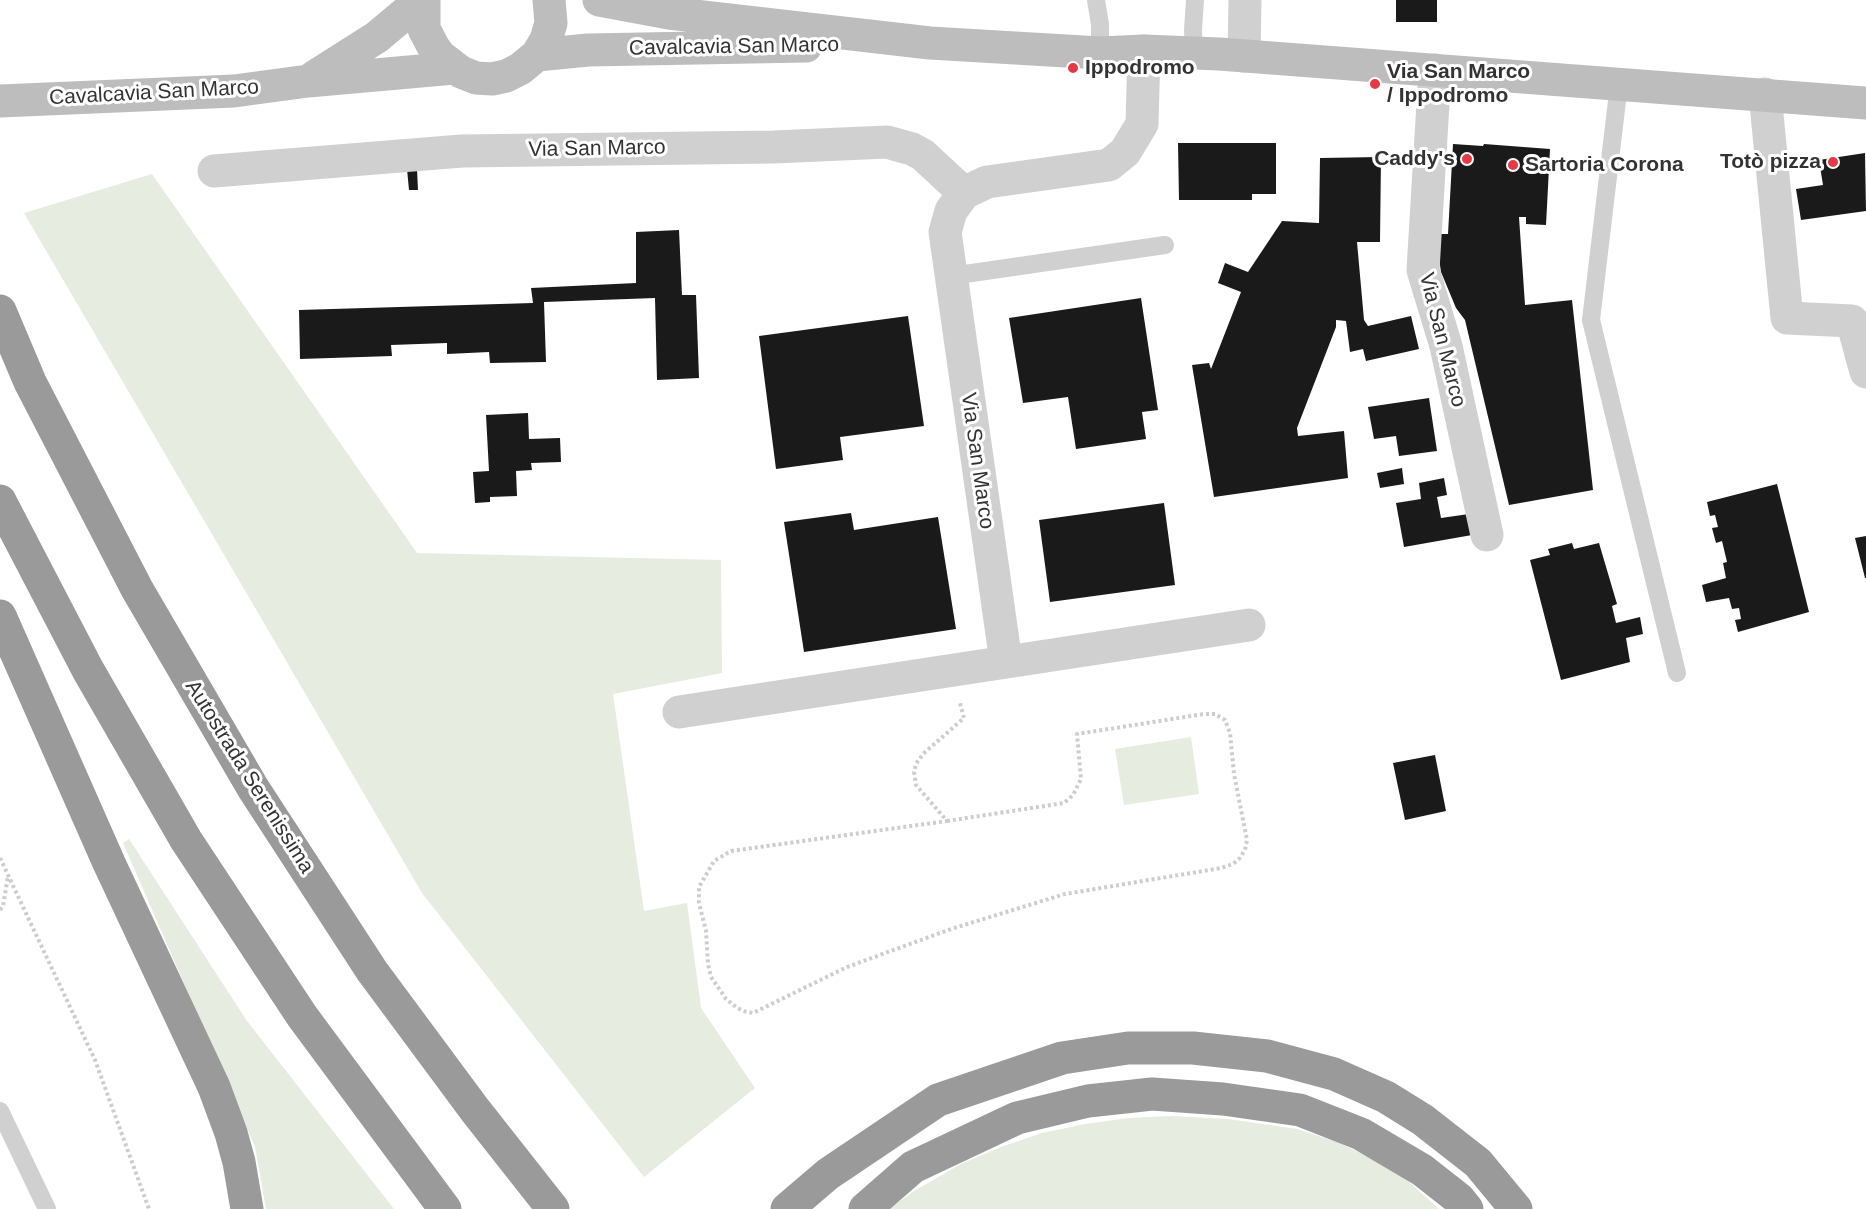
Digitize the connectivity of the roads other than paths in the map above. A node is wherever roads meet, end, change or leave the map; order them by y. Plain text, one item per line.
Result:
1 (423, 0) edge
2 (549, 0) edge
3 (599, 0) edge
4 (1096, 0) edge
5 (1195, 0) edge
6 (1245, 0) edge
7 (930, 43) junction
8 (1144, 51) junction
9 (1100, 53) junction
10 (1194, 53) junction
11 (537, 55) junction
12 (1244, 56) junction
13 (454, 68) junction
14 (1435, 70) junction
15 (308, 81) junction
16 (1619, 84) junction
17 (1765, 94) junction
18 (0, 101) edge
19 (1866, 103) edge
20 (214, 171) dead end
21 (964, 193) junction
22 (1165, 245) dead end
23 (951, 276) junction
24 (0, 311) edge
25 (1866, 372) edge
26 (0, 501) edge
27 (1487, 535) dead end
28 (0, 616) edge
29 (1249, 625) dead end
30 (1006, 662) junction
31 (1677, 673) dead end
32 (679, 712) dead end
33 (0, 1111) edge
34 (47, 1209) edge
35 (247, 1209) edge
36 (445, 1209) edge
37 (553, 1209) edge
38 (787, 1209) edge
39 (866, 1209) edge
40 (1467, 1209) edge
41 (1516, 1209) edge

1 - 13 main road, Cavalcavia San Marco
1 - 15 main road, Cavalcavia San Marco
2 - 11 main road
3 - 7 main road, Cavalcavia San Marco
4 - 9 lane
5 - 10 lane
6 - 12 street
7 - 9 main road, Cavalcavia San Marco
7 - 11 main road, Cavalcavia San Marco
8 - 9 main road
8 - 10 main road
8 - 21 street
10 - 12 main road
11 - 13 main road, Cavalcavia San Marco
12 - 14 main road
13 - 15 main road, Cavalcavia San Marco
14 - 16 main road
14 - 27 street, Via San Marco
15 - 18 main road, Cavalcavia San Marco
16 - 17 main road
16 - 31 lane
17 - 19 main road
17 - 25 street
20 - 21 street, Via San Marco
21 - 23 street, Via San Marco
22 - 23 lane
23 - 30 street, Via San Marco
24 - 37 highway, Autostrada Serenissima
26 - 36 highway
28 - 35 highway
29 - 30 street
30 - 32 street
33 - 34 lane
38 - 41 highway
39 - 40 highway

